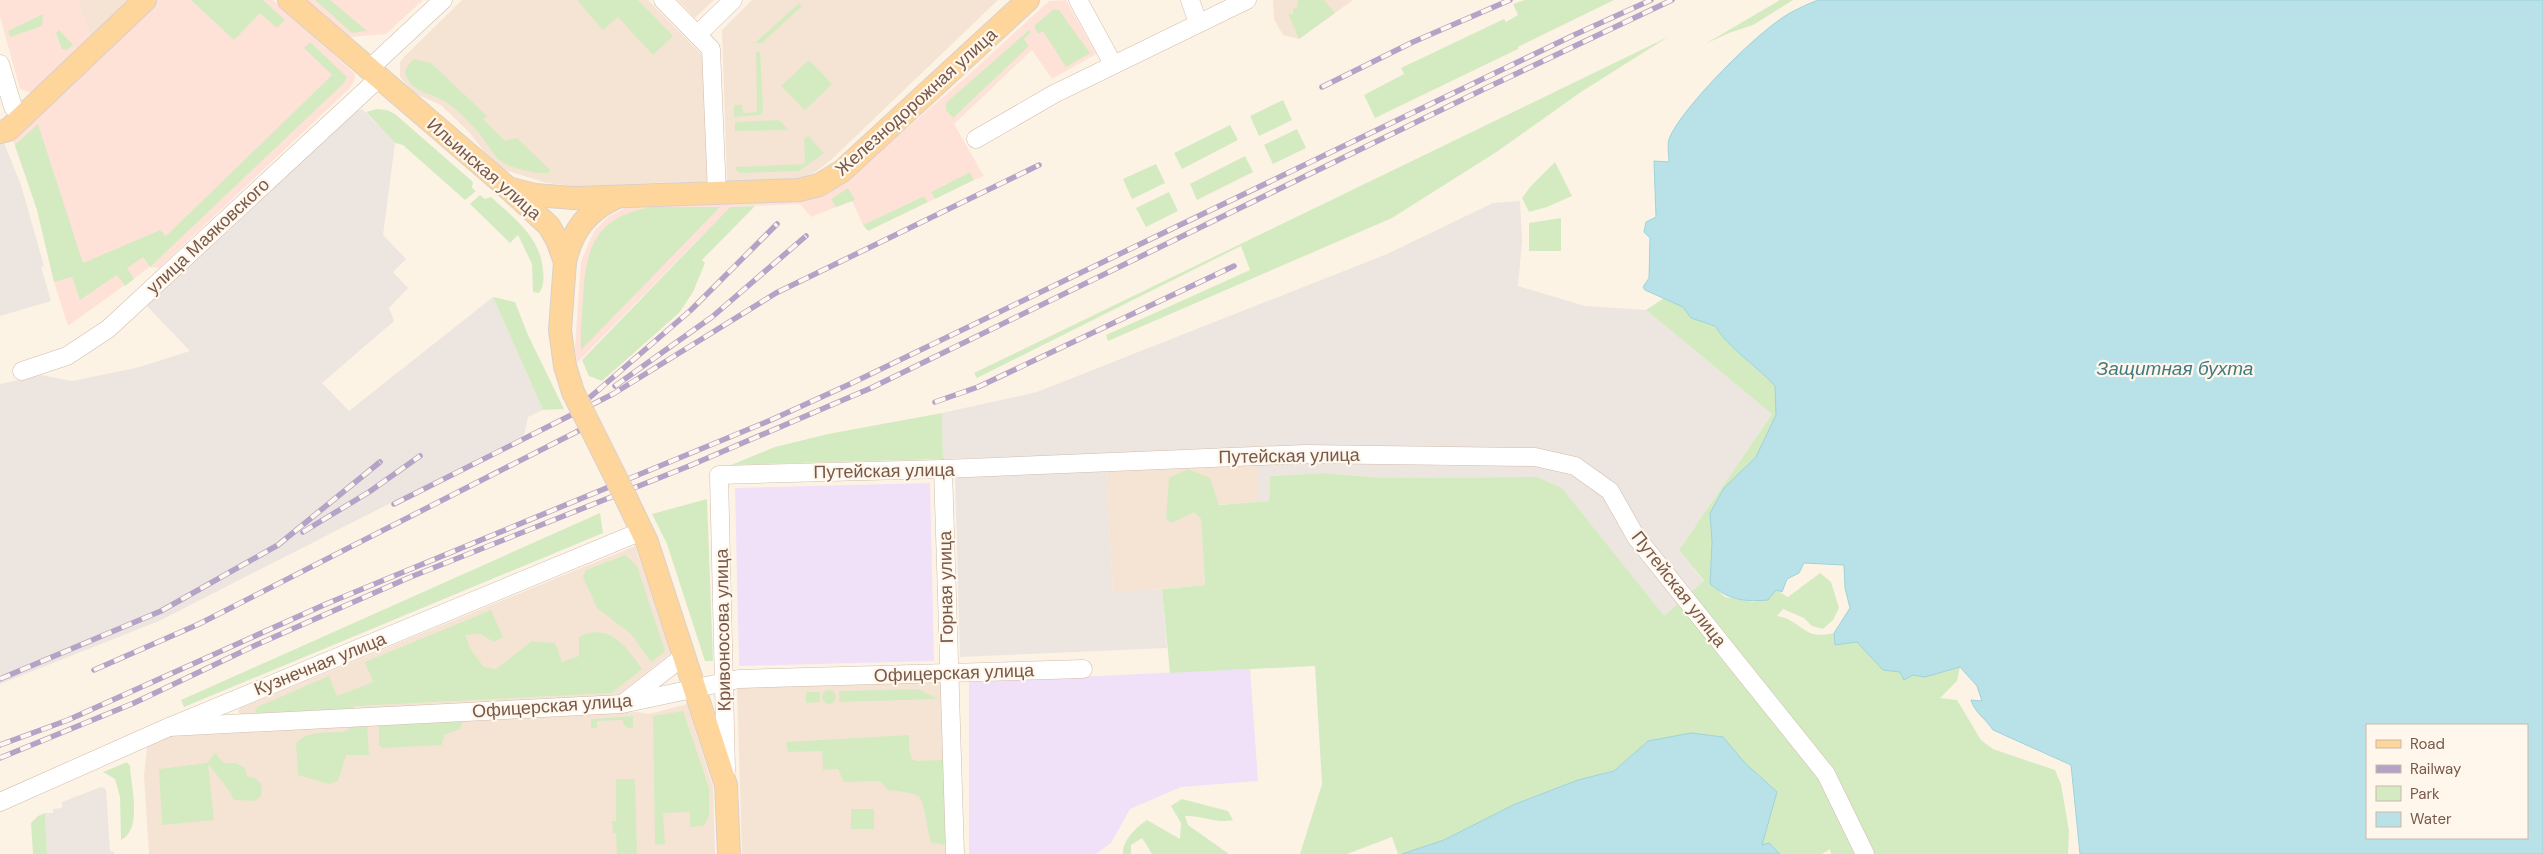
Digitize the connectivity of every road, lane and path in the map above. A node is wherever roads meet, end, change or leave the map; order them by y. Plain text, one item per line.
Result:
1 (145, 0) edge
2 (289, 0) edge
3 (443, 0) edge
4 (663, 0) edge
5 (733, 0) edge
6 (1028, 0) edge
7 (1078, 0) edge
8 (1190, 0) edge
9 (1247, 0) edge
10 (1198, 23) junction
11 (703, 29) junction
12 (0, 64) edge
13 (1113, 64) junction
14 (374, 73) junction
15 (22, 117) junction
16 (0, 132) edge
17 (976, 139) dead end
18 (508, 188) junction
19 (717, 194) junction
20 (616, 197) junction
21 (565, 262) junction
22 (22, 371) dead end
23 (943, 469) junction
24 (719, 475) joint
25 (631, 508) joint
26 (642, 531) junction
27 (684, 656) junction
28 (1083, 669) dead end
29 (948, 674) junction
30 (725, 681) junction
31 (695, 688) junction
32 (622, 704) junction
33 (169, 727) junction
34 (726, 785) junction
35 (0, 802) edge
36 (729, 854) edge
37 (955, 854) edge
38 (1865, 854) edge

1 - 15 main road
2 - 14 main road, Ильинская улица
3 - 14 street, улица Маяковского
4 - 11 street
5 - 11 street
6 - 19 main road, Железнодорожная улица
7 - 13 street
8 - 10 street
9 - 10 street
10 - 13 street
11 - 19 street
12 - 15 street
13 - 17 street
14 - 18 main road, Ильинская улица
14 - 22 street, улица Маяковского
15 - 16 main road
18 - 20 main road, Железнодорожная улица
18 - 21 main road, Ильинская улица
19 - 20 main road, Железнодорожная улица
20 - 21 main road
21 - 25 main road, Ильинская улица, bridge
23 - 24 street, Путейская улица
23 - 29 street, Горная улица
23 - 38 street, Путейская улица
24 - 30 street, Кривоносова улица
25 - 26 main road, Кривоносова улица
26 - 27 main road, Кривоносова улица
26 - 33 street, Кузнечная улица
27 - 31 main road, Кривоносова улица
27 - 32 street
28 - 29 street, Офицерская улица
29 - 30 street, Офицерская улица
29 - 37 street, Горная улица
30 - 31 street, Офицерская улица
30 - 34 street, Кривоносова улица
31 - 32 street, Офицерская улица
31 - 34 main road, Кривоносова улица
32 - 33 street, Офицерская улица
33 - 35 street, Кузнечная улица
34 - 36 main road, Кривоносова улица

